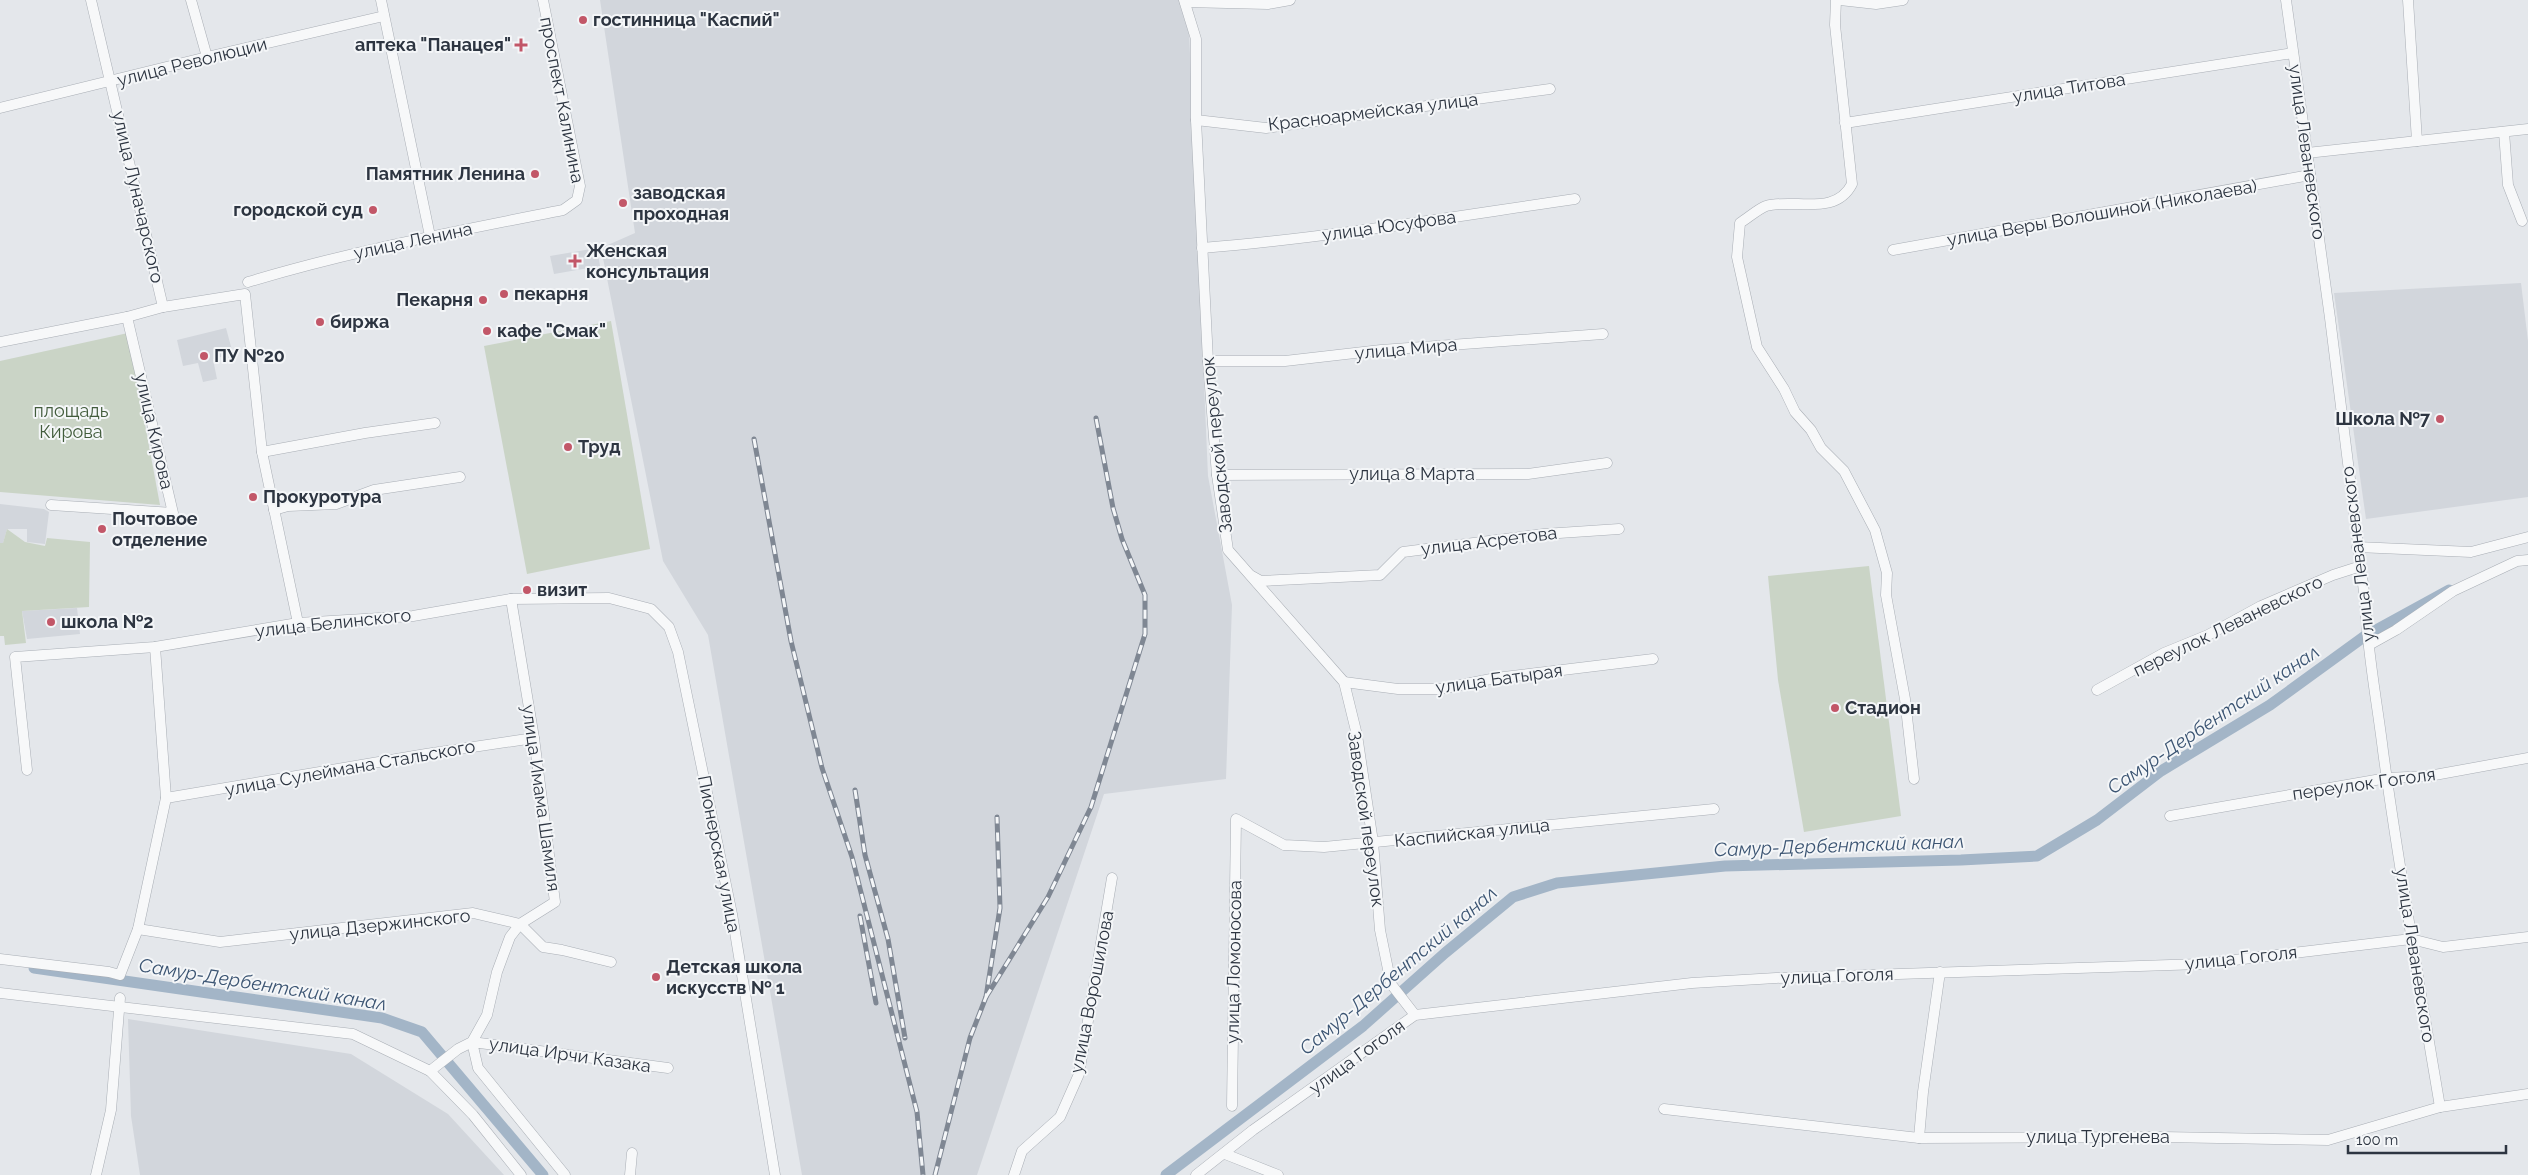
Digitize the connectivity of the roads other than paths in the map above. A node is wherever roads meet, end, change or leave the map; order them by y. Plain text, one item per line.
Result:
1 (91, 0) edge
2 (191, 0) edge
3 (381, 0) edge
4 (543, 0) edge
5 (1290, 0) edge
6 (1836, 0) edge
7 (1840, 0) edge
8 (1903, 0) edge
9 (2286, 0) edge
10 (2408, 0) edge
11 (1185, 1) edge
12 (384, 16) junction
13 (2293, 53) junction
14 (207, 57) junction
15 (111, 82) junction
16 (1550, 89) dead end
17 (0, 108) edge
18 (1196, 120) junction
19 (1845, 123) junction
20 (2528, 129) edge
21 (2504, 132) junction
22 (2417, 141) junction
23 (2307, 153) junction
24 (2310, 175) junction
25 (1575, 198) dead end
26 (577, 200) joint
27 (2522, 221) dead end
28 (430, 236) junction
29 (1202, 248) junction
30 (1894, 250) dead end
31 (248, 282) dead end
32 (163, 307) junction
33 (127, 317) junction
34 (1603, 334) dead end
35 (0, 342) edge
36 (1208, 361) junction
37 (435, 423) dead end
38 (262, 452) junction
39 (1607, 463) dead end
40 (1217, 475) junction
41 (460, 477) dead end
42 (51, 505) dead end
43 (274, 510) junction
44 (1619, 529) dead end
45 (2528, 537) edge
46 (2357, 547) junction
47 (2528, 560) edge
48 (2361, 566) junction
49 (1250, 575) junction
50 (511, 599) junction
51 (298, 623) junction
52 (2368, 638) junction
53 (155, 647) junction
54 (678, 652) joint
55 (1653, 659) dead end
56 (1344, 682) junction
57 (2097, 690) dead end
58 (534, 738) junction
59 (2528, 758) edge
60 (27, 770) dead end
61 (2387, 778) junction
62 (1914, 779) dead end
63 (166, 798) junction
64 (1714, 809) dead end
65 (2170, 816) dead end
66 (1236, 819) joint
67 (1373, 842) junction
68 (1112, 878) dead end
69 (520, 924) junction
70 (138, 929) junction
71 (2528, 936) edge
72 (2411, 939) junction
73 (0, 959) edge
74 (611, 962) dead end
75 (1940, 972) junction
76 (0, 993) edge
77 (120, 1003) junction
78 (1415, 1016) junction
79 (472, 1042) junction
80 (668, 1068) dead end
81 (430, 1071) junction
82 (2528, 1094) edge
83 (1232, 1106) dead end
84 (2440, 1106) junction
85 (1664, 1109) dead end
86 (1919, 1138) junction
87 (632, 1153) dead end
88 (1225, 1154) junction
89 (96, 1175) edge
90 (521, 1175) edge
91 (565, 1175) edge
92 (630, 1175) edge
93 (775, 1175) edge
94 (1014, 1175) edge
95 (1196, 1175) edge
96 (1278, 1175) edge

1 - 15 street, улица Луначарского
2 - 14 street
3 - 12 street
4 - 26 street, проспект Калинина
5 - 11 street
6 - 19 street
7 - 8 street
9 - 13 street, улица Леваневского
10 - 22 street
11 - 18 street, Заводской переулок
12 - 14 street, улица Революции
12 - 28 street
13 - 19 street, улица Титова
13 - 23 street, улица Леваневского
14 - 15 street, улица Революции
15 - 17 street, улица Революции
15 - 32 street, улица Луначарского
16 - 18 street, Красноармейская улица
18 - 29 street, Заводской переулок
19 - 62 street
20 - 21 street
21 - 22 street
21 - 27 street
22 - 23 street
23 - 24 street, улица Леваневского
24 - 30 street, улица Веры Волошиной (Николаева)
24 - 46 street, улица Леваневского
25 - 29 street, улица Юсуфова
26 - 28 street, улица Ленина
28 - 31 street, улица Ленина
29 - 36 street, Заводской переулок
32 - 33 street
32 - 38 street
33 - 35 street
33 - 42 street, улица Кирова
34 - 36 street, улица Мира
36 - 40 street, Заводской переулок
37 - 38 street
38 - 43 street
39 - 40 street, улица 8 Марта
40 - 49 street, Заводской переулок
41 - 43 street
43 - 51 street
44 - 49 street, улица Асретова
45 - 46 street
46 - 48 street, улица Леваневского
47 - 52 street
48 - 52 street, улица Леваневского
48 - 57 street, переулок Леваневского
49 - 56 street, Заводской переулок
50 - 51 street, улица Белинского
50 - 54 street, улица Белинского
50 - 58 street, улица Имама Шамиля
51 - 53 street, улица Белинского
52 - 61 street, улица Леваневского
53 - 60 street, улица Белинского
53 - 63 street
54 - 93 street, Пионерская улица
55 - 56 street, улица Батырая
56 - 67 street, Заводской переулок
58 - 63 street, улица Сулеймана Стальского
58 - 69 street, улица Имама Шамиля
59 - 61 street, переулок Гоголя
61 - 65 street, переулок Гоголя
61 - 72 street, улица Леваневского
63 - 70 street
64 - 67 street, Каспийская улица
66 - 67 street, Каспийская улица
66 - 83 street, улица Ломоносова
67 - 78 street, Заводской переулок
68 - 94 street, улица Ворошилова
69 - 70 street, улица Дзержинского
69 - 74 street
69 - 79 street, улица Имама Шамиля
70 - 73 street
71 - 72 street, улица Гоголя
72 - 75 street, улица Гоголя
72 - 84 street, улица Леваневского
75 - 78 street, улица Гоголя
75 - 86 street
76 - 77 street
77 - 81 street
77 - 89 street
78 - 88 street, улица Гоголя
79 - 80 street, улица Ирчи Казака
79 - 81 street
79 - 91 street
81 - 90 street
82 - 84 street, улица Тургенева
84 - 86 street, улица Тургенева
85 - 86 street, улица Тургенева
87 - 92 street
88 - 95 street, улица Гоголя
88 - 96 street

